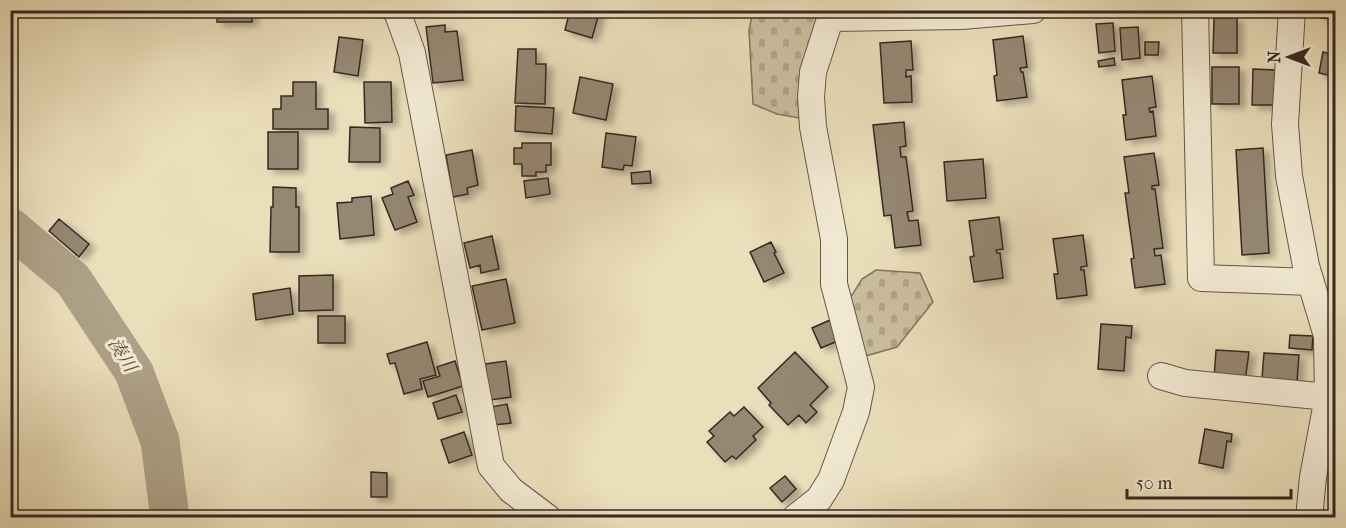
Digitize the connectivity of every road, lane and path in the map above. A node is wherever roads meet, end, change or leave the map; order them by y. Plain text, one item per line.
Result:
1 (395, 10) edge
2 (1033, 10) edge
3 (1195, 10) edge
4 (1292, 10) edge
5 (832, 14) edge
6 (1311, 282) junction
7 (1161, 376) dead end
8 (1328, 397) junction
9 (548, 518) edge
10 (795, 518) edge
11 (1309, 518) edge

1 - 9 street
2 - 5 street
3 - 6 street
4 - 6 street
5 - 10 street
6 - 8 street
7 - 8 street
8 - 11 street

